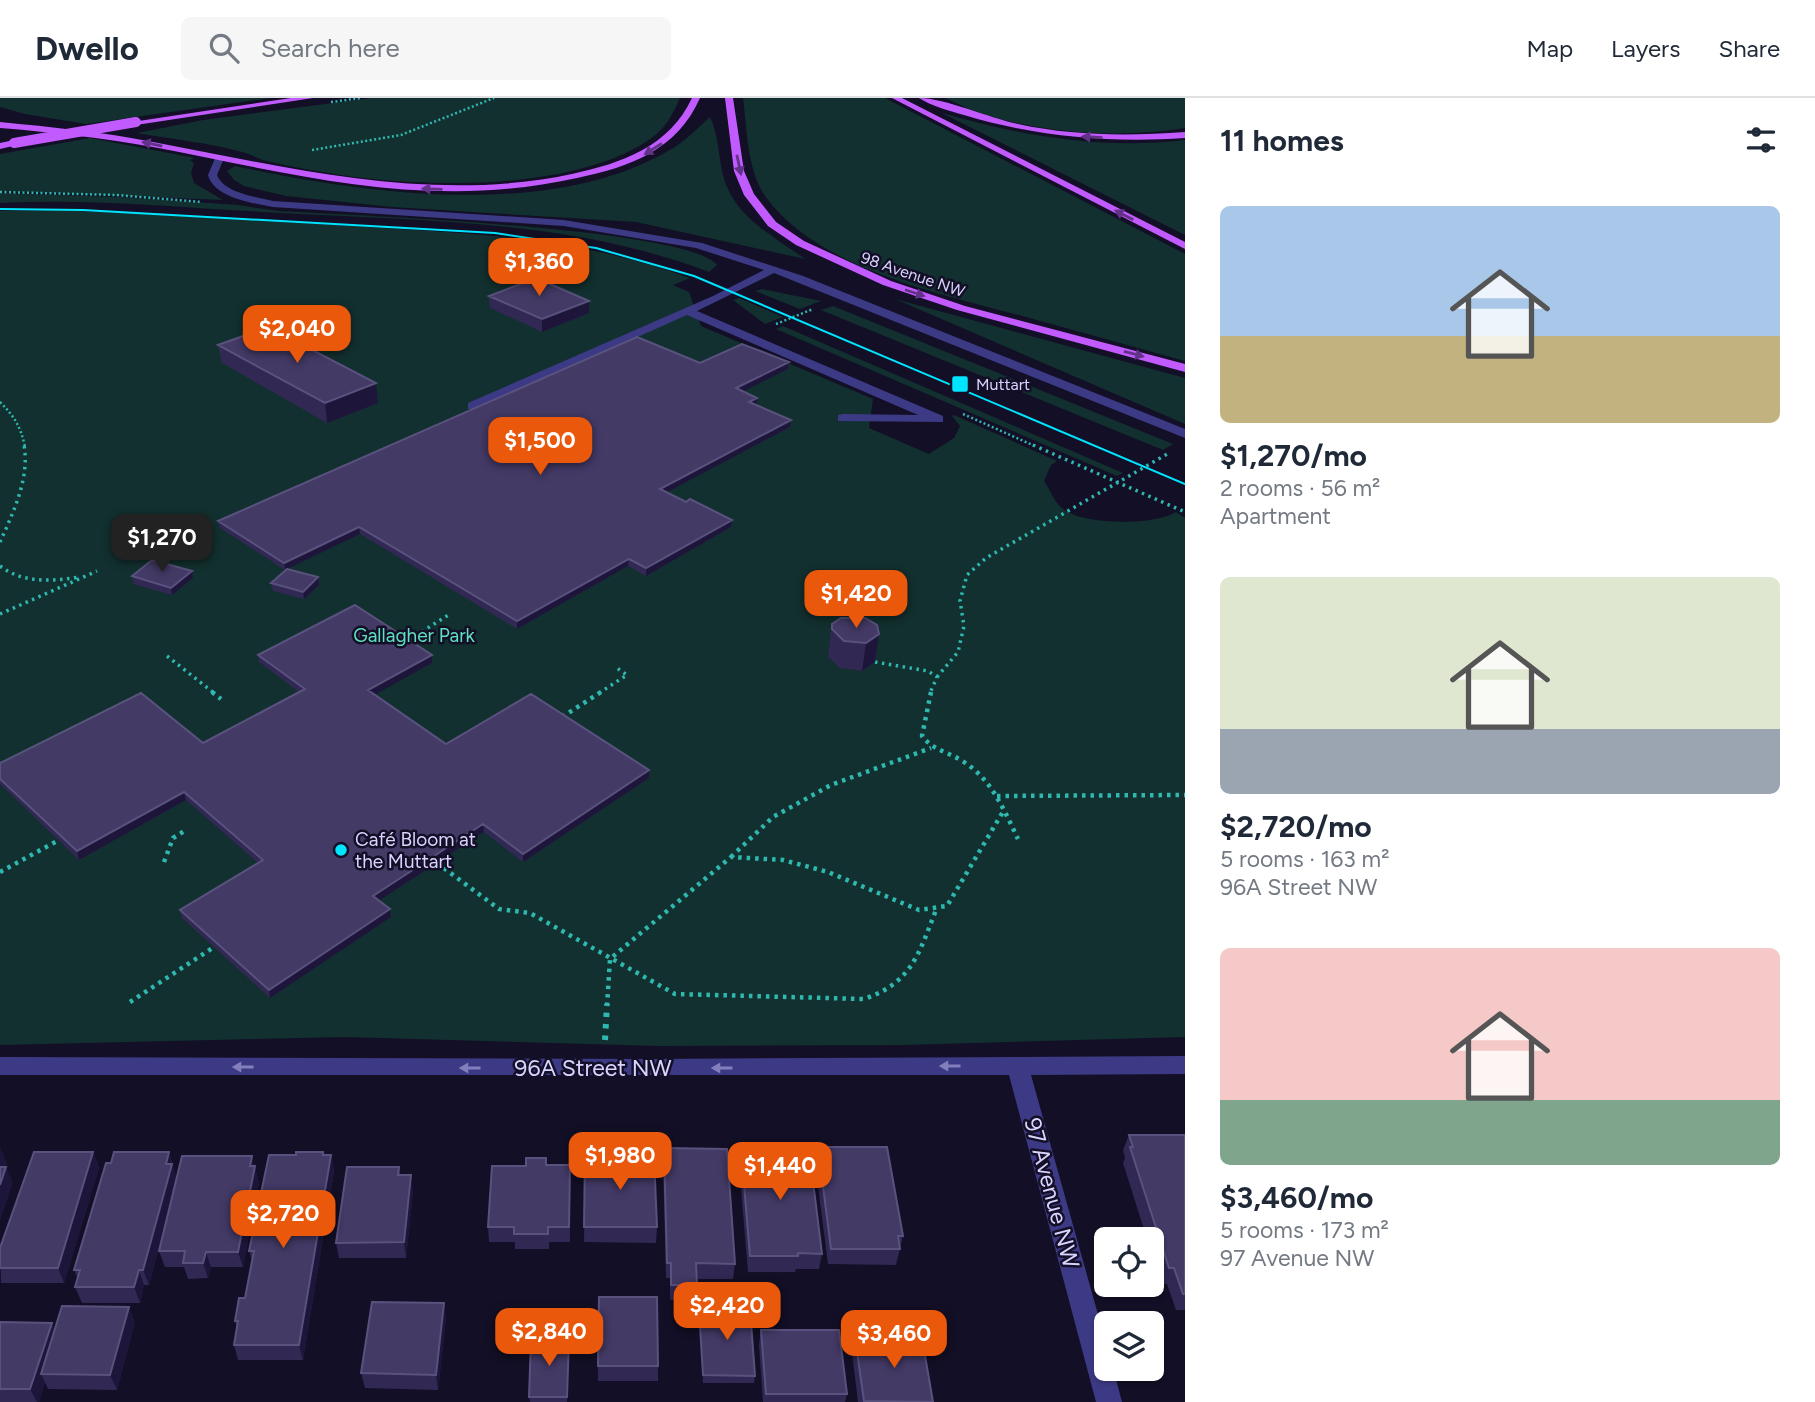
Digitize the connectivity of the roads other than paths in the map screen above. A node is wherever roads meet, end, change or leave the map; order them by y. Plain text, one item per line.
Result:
1 (309, 98) edge
2 (696, 98) edge
3 (729, 98) edge
4 (896, 98) edge
5 (923, 98) edge
6 (0, 125) edge
7 (1185, 135) edge
8 (0, 146) edge
9 (219, 158) junction
10 (1185, 246) edge
11 (775, 269) junction
12 (687, 311) junction
13 (1185, 368) edge
14 (472, 406) edge
15 (843, 418) dead end
16 (1185, 434) edge
17 (1185, 1065) edge
18 (0, 1066) edge
19 (1018, 1066) junction
20 (1109, 1402) edge

1 - 8 main road, bridge
2 -> 9 main road
3 -> 13 main road, 98 Avenue NW
10 -> 4 main road
7 -> 5 main road
9 -> 6 main road
9 - 11 street
11 - 12 street
11 - 16 street
12 - 14 street
12 - 15 street
17 - 19 street, 96A Street NW
19 -> 18 street, 96A Street NW
19 - 20 street, 97 Avenue NW

